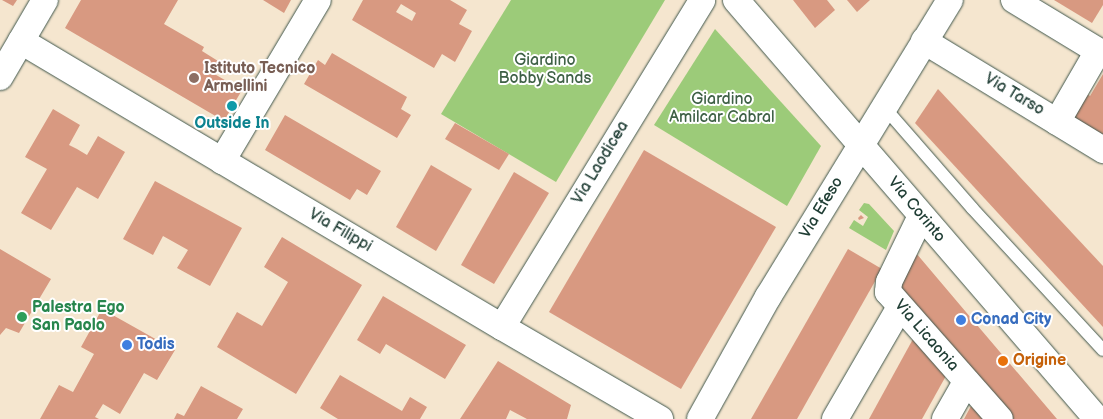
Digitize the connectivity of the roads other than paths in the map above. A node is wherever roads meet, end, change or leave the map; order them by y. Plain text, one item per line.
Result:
1 (46, 0) edge
2 (318, 0) edge
3 (702, 0) edge
4 (736, 0) edge
5 (950, 0) edge
6 (1014, 0) edge
7 (21, 41) junction
8 (924, 42) junction
9 (1101, 53) edge
10 (0, 77) edge
11 (884, 107) junction
12 (1057, 122) junction
13 (861, 145) junction
14 (1103, 150) edge
15 (222, 161) junction
16 (921, 216) junction
17 (900, 307) junction
18 (502, 327) junction
19 (1103, 350) edge
20 (966, 382) junction
21 (660, 419) edge
22 (700, 419) edge
23 (835, 419) edge
24 (945, 419) edge
25 (1000, 419) edge
26 (1097, 419) edge

1 - 7 street
2 - 15 street
3 - 18 street, Via Laodicea
4 - 13 street, Via Corinto
5 - 8 street, Via Efeso
6 - 9 street
7 - 10 street
7 - 15 street, Via Filippi
8 - 11 street, Via Efeso
8 - 12 street, Via Tarso
9 - 12 street
11 - 13 street, Via Efeso
11 - 19 lane
12 - 14 street, Via Tarso
13 - 16 street, Via Corinto
13 - 22 street, Via Efeso
15 - 18 street, Via Filippi
16 - 17 street, Via Licaonia
16 - 26 street, Via Corinto
17 - 20 street, Via Licaonia
17 - 23 street
18 - 21 street, Via Filippi
20 - 24 street
20 - 25 street, Via Licaonia

